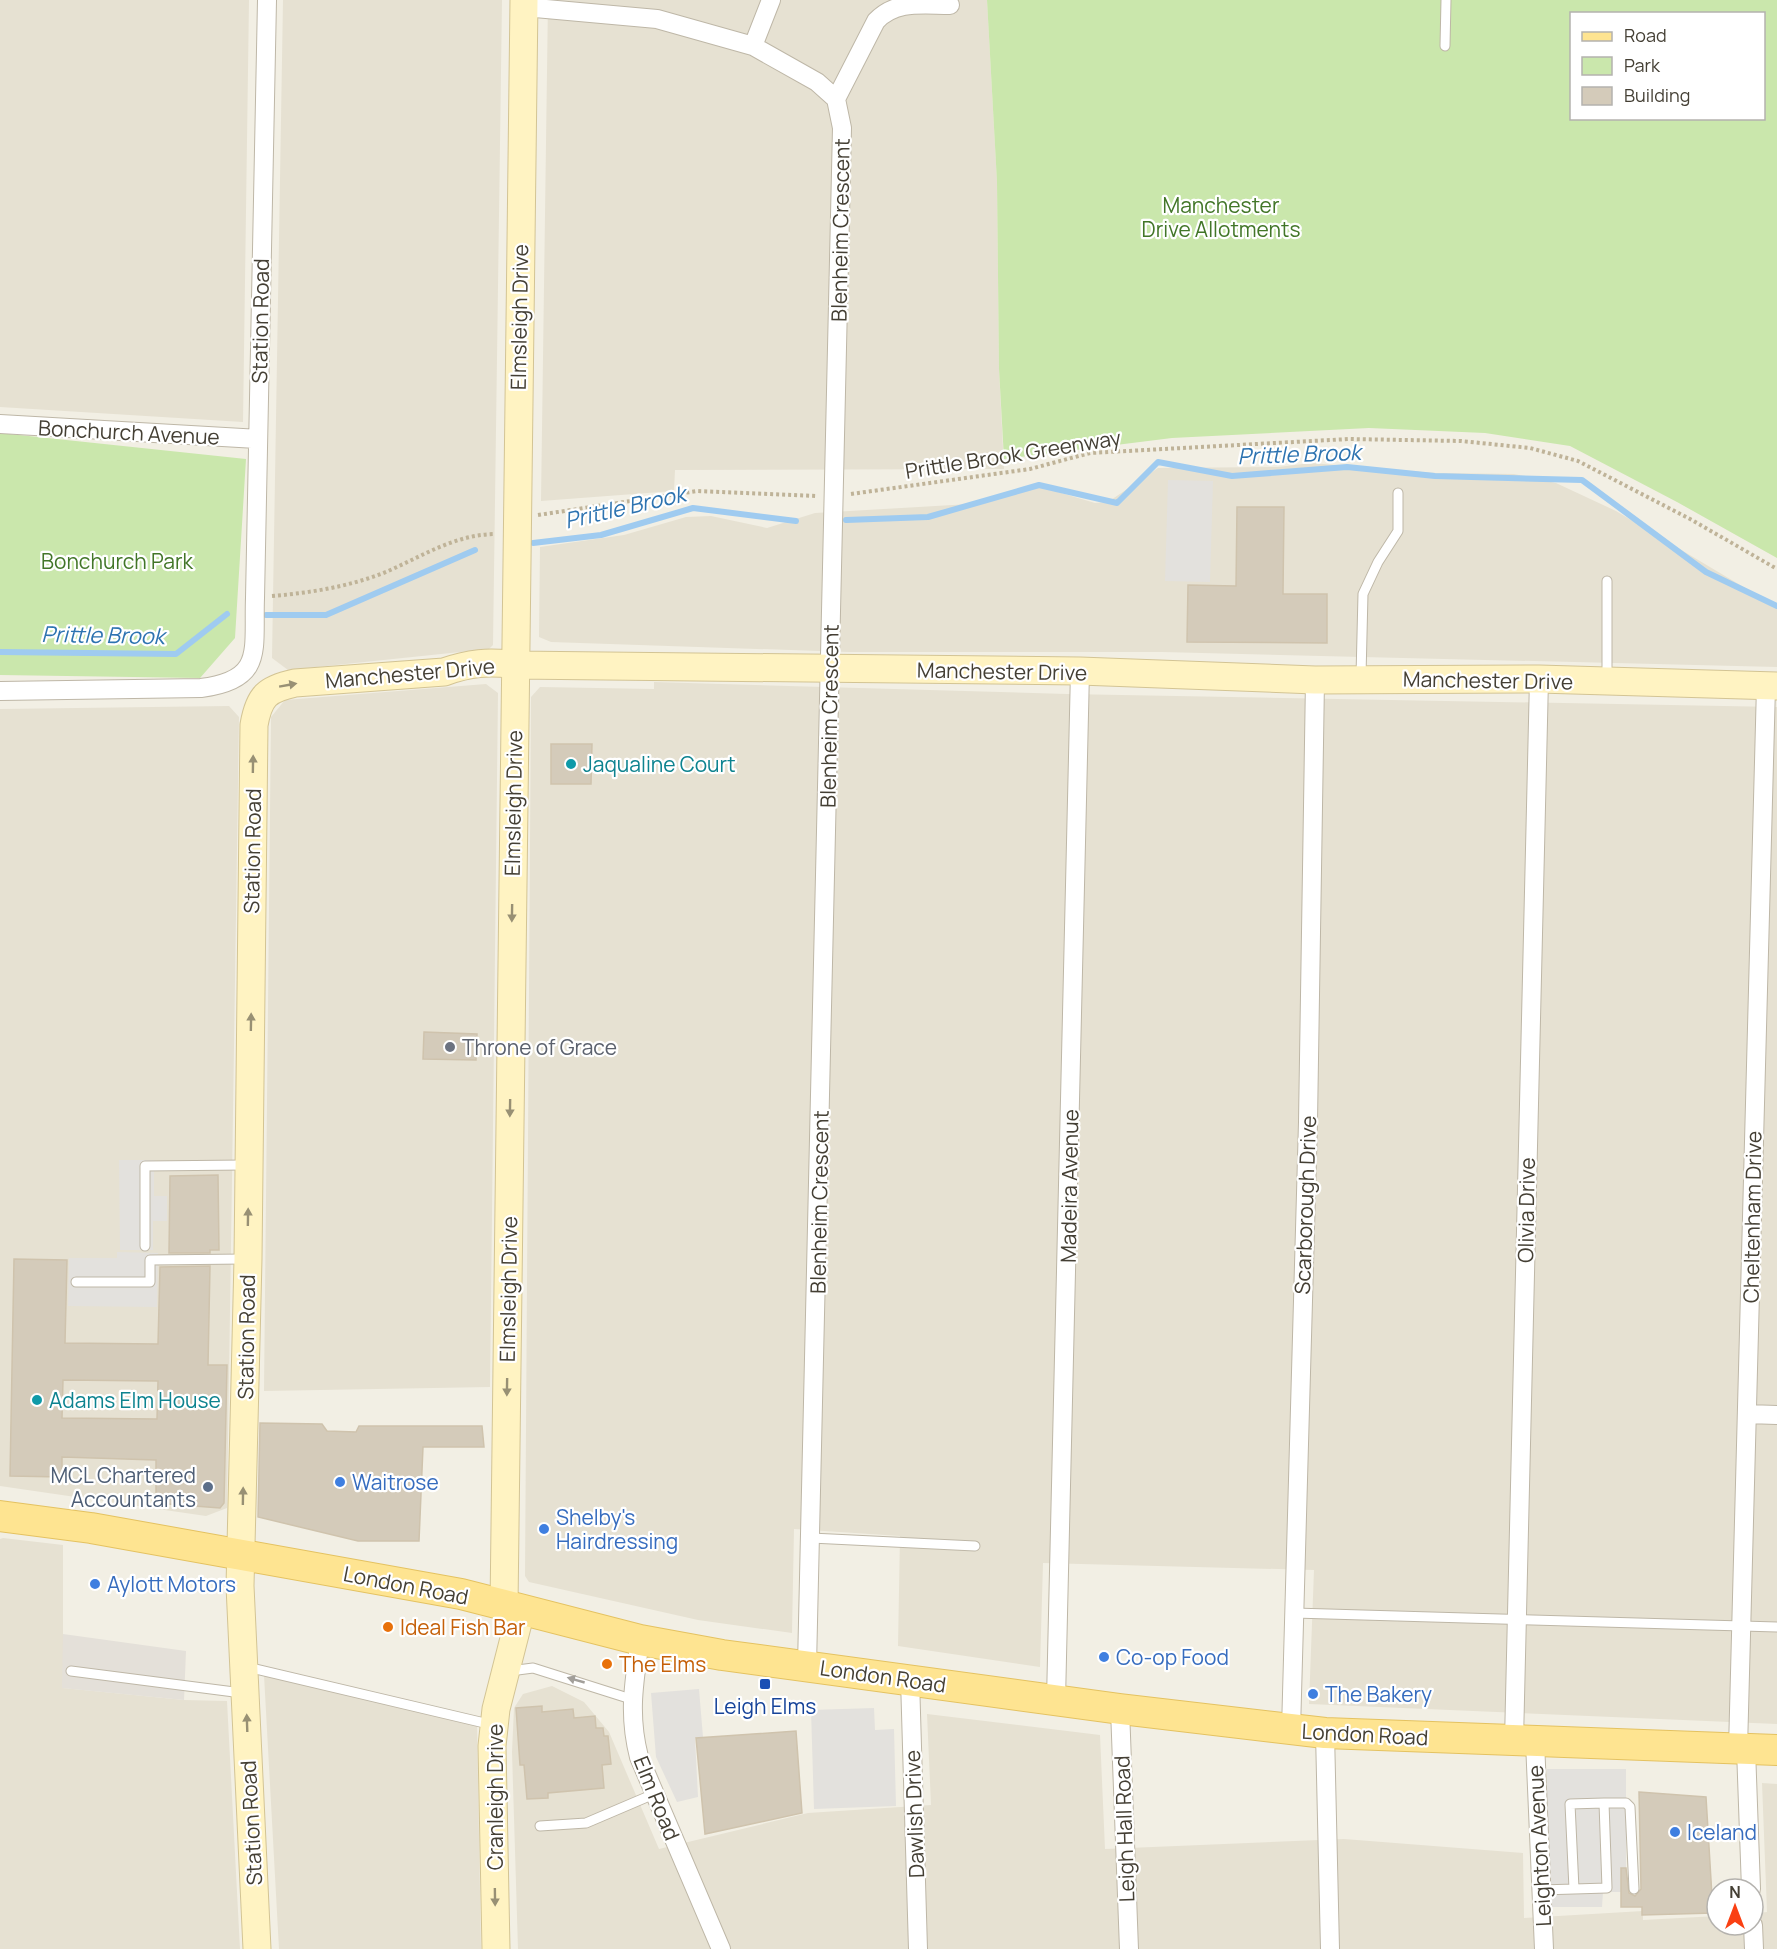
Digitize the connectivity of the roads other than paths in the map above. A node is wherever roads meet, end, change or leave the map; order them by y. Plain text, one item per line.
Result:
1 (267, 0) edge
2 (771, 0) edge
3 (1446, 0) edge
4 (524, 4) edge
5 (950, 5) dead end
6 (753, 46) junction
7 (1445, 46) dead end
8 (836, 99) junction
9 (0, 424) edge
10 (258, 439) junction
11 (1398, 493) dead end
12 (1607, 581) dead end
13 (515, 666) junction
14 (830, 670) junction
15 (1080, 671) junction
16 (1361, 678) junction
17 (1539, 679) junction
18 (1316, 680) junction
19 (1607, 682) junction
20 (1771, 686) edge
21 (0, 691) edge
22 (254, 725) joint
23 (249, 1165) junction
24 (145, 1246) dead end
25 (248, 1258) junction
26 (76, 1282) dead end
27 (1747, 1414) junction
28 (1777, 1415) edge
29 (0, 1516) edge
30 (811, 1538) junction
31 (975, 1546) dead end
32 (241, 1554) junction
33 (512, 1609) junction
34 (1294, 1613) junction
35 (1517, 1619) junction
36 (1742, 1626) junction
37 (1777, 1627) edge
38 (640, 1640) junction
39 (244, 1666) junction
40 (807, 1666) junction
41 (71, 1671) dead end
42 (504, 1672) junction
43 (910, 1679) junction
44 (246, 1694) junction
45 (631, 1700) junction
46 (1056, 1700) junction
47 (1120, 1709) junction
48 (494, 1725) junction
49 (1291, 1730) junction
50 (1325, 1732) junction
51 (1525, 1742) junction
52 (1742, 1749) junction
53 (1777, 1750) edge
54 (654, 1794) junction
55 (1604, 1803) junction
56 (540, 1826) dead end
57 (1750, 1877) edge
58 (1574, 1889) junction
59 (1634, 1889) dead end
60 (1541, 1890) junction
61 (257, 1949) edge
62 (496, 1949) edge
63 (721, 1949) edge
64 (918, 1949) edge
65 (1129, 1949) edge
66 (1330, 1949) edge
67 (1544, 1949) edge

1 - 10 street, Station Road
2 - 6 street
3 - 7 lane
4 - 6 street
4 - 13 street, Elmsleigh Drive
5 - 8 street
6 - 8 street
8 - 14 street, Blenheim Crescent
9 - 10 street, Bonchurch Avenue
10 - 21 street, Station Road
11 - 16 lane
12 - 19 lane
13 - 14 street, Manchester Drive
22 -> 13 street, Manchester Drive
13 -> 33 street, Elmsleigh Drive
14 - 15 street, Manchester Drive
14 - 30 street, Blenheim Crescent
15 - 18 street, Manchester Drive
15 - 46 street, Madeira Avenue
16 - 17 street, Manchester Drive
16 - 18 street, Manchester Drive
17 - 19 street, Manchester Drive
17 - 35 street, Olivia Drive
18 - 34 street, Scarborough Drive
19 - 20 street, Manchester Drive
20 - 27 street, Cheltenham Drive
23 -> 22 street, Station Road
23 - 24 lane
25 -> 23 street, Station Road
25 - 26 lane
32 -> 25 street, Station Road
27 - 28 street
27 - 36 street, Cheltenham Drive
29 - 32 main road, London Road
30 - 31 lane
30 - 40 street, Blenheim Crescent
32 - 33 main road, London Road
32 - 39 street, Station Road
33 - 38 main road, London Road
33 - 42 street, Cranleigh Drive
34 - 35 lane
34 - 49 street, Scarborough Drive
35 - 36 lane
35 - 51 street, Olivia Drive
36 - 37 lane
36 - 52 street, Cheltenham Drive
38 - 40 main road, London Road
38 - 45 street, Elm Road
39 - 44 street, Station Road
39 - 48 lane
40 - 43 main road, London Road
41 - 44 lane
45 -> 42 lane
42 - 48 street, Cranleigh Drive
43 - 46 main road, London Road
43 - 64 street, Dawlish Drive
61 -> 44 street, Station Road
45 - 54 street, Elm Road
46 - 47 main road, London Road
47 - 49 main road, London Road
47 - 65 street, Leigh Hall Road
48 -> 62 street, Cranleigh Drive
49 - 50 main road, London Road
50 - 51 main road, London Road
50 - 66 street
51 - 52 main road, London Road
51 - 60 street, Leighton Avenue
52 - 53 main road, London Road
52 - 57 street, Cheltenham Drive
54 - 56 lane
54 - 63 street, Elm Road
55 - 58 lane
55 - 58 lane
55 - 59 lane
58 - 60 lane
60 - 67 street, Leighton Avenue

